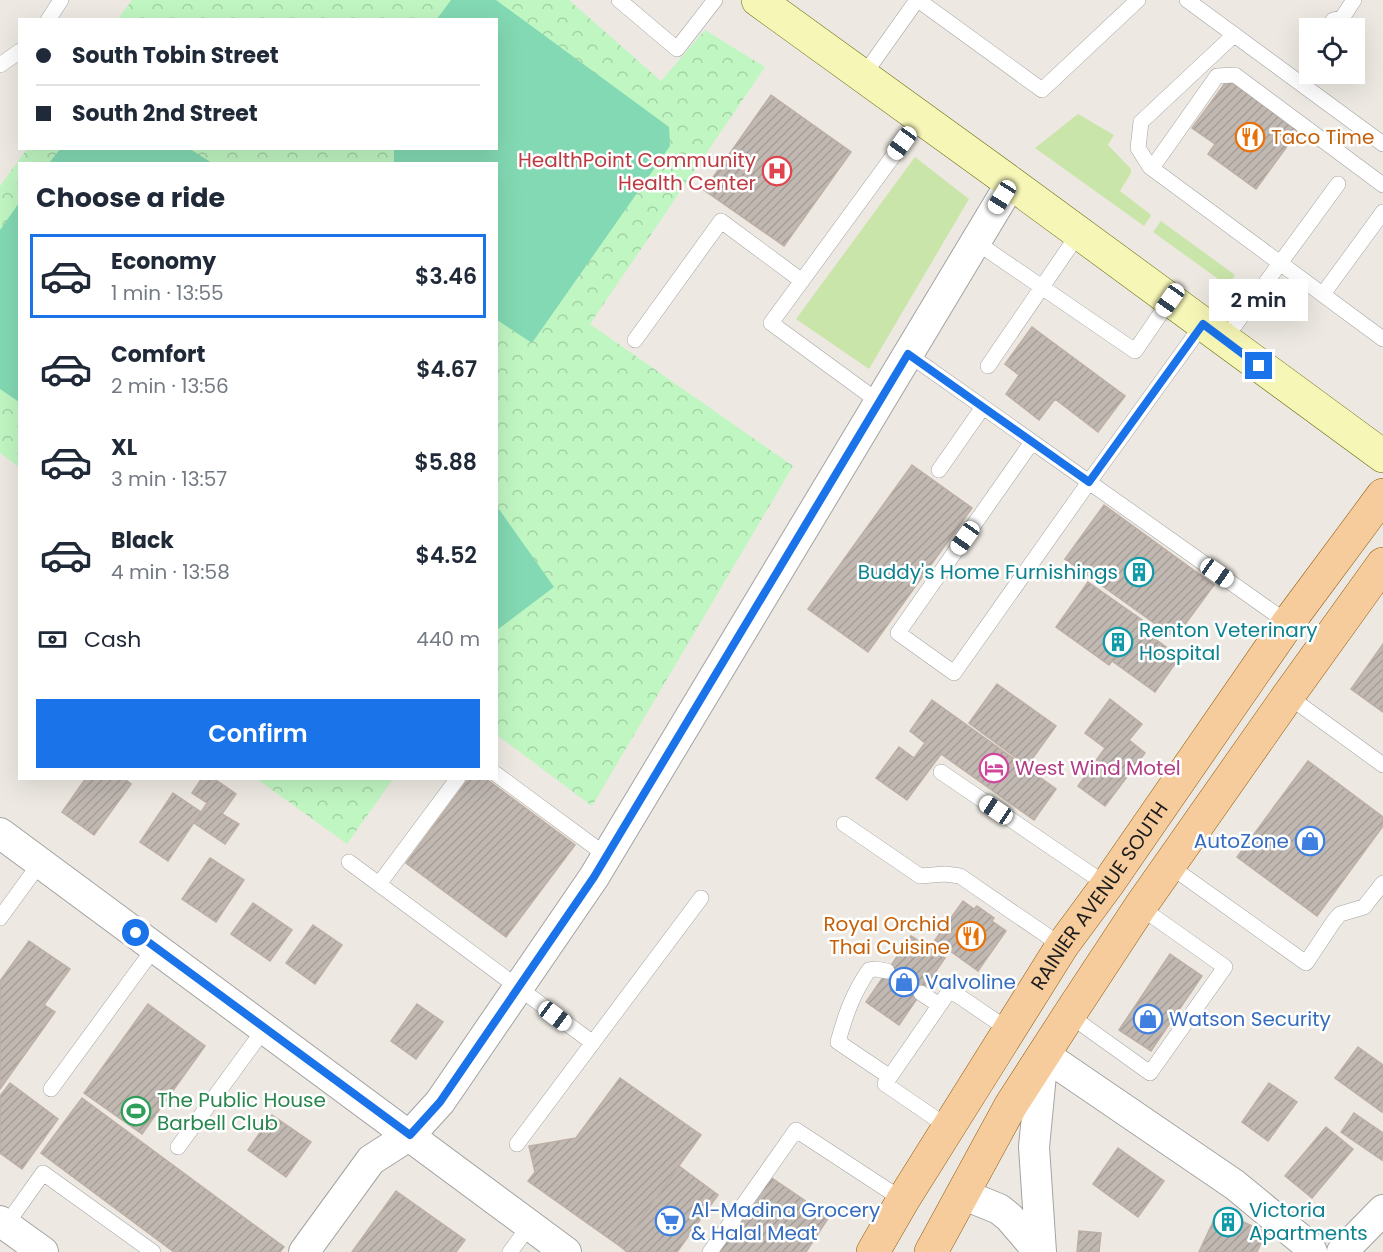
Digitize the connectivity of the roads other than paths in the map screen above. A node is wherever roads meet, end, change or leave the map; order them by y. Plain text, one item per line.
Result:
1 (61, 0) edge
2 (619, 0) edge
3 (715, 0) edge
4 (758, 0) edge
5 (782, 0) edge
6 (917, 0) edge
7 (1138, 0) edge
8 (1186, 0) edge
9 (1354, 0) edge
10 (49, 18) edge
11 (1342, 18) edge
12 (1234, 35) junction
13 (18, 52) edge
14 (0, 65) edge
15 (862, 76) junction
16 (921, 118) junction
17 (1383, 144) edge
18 (1152, 168) junction
19 (1011, 183) junction
20 (1338, 184) dead end
21 (1383, 185) edge
22 (1383, 212) edge
23 (1079, 233) junction
24 (975, 242) junction
25 (1280, 263) junction
26 (802, 281) junction
27 (1042, 287) junction
28 (1323, 294) junction
29 (1170, 300) junction
30 (1214, 332) junction
31 (1383, 339) edge
32 (635, 340) dead end
33 (908, 354) junction
34 (988, 366) dead end
35 (879, 402) junction
36 (983, 407) junction
37 (1032, 442) junction
38 (1383, 456) edge
39 (939, 470) dead end
40 (1089, 482) junction
41 (1383, 495) edge
42 (1374, 582) edge
43 (1288, 623) junction
44 (1288, 696) junction
45 (1383, 765) edge
46 (941, 772) dead end
47 (498, 775) edge
48 (457, 780) edge
49 (844, 824) dead end
50 (0, 833) edge
51 (607, 856) junction
52 (349, 862) dead end
53 (40, 863) junction
54 (1170, 866) junction
55 (1383, 883) edge
56 (379, 884) junction
57 (1107, 885) junction
58 (701, 898) dead end
59 (1140, 907) junction
60 (0, 918) edge
61 (1062, 946) junction
62 (155, 947) junction
63 (887, 972) dead end
64 (518, 988) junction
65 (921, 993) dead end
66 (939, 1005) junction
67 (1069, 1015) junction
68 (265, 1028) junction
69 (1009, 1030) junction
70 (592, 1043) junction
71 (1043, 1054) junction
72 (890, 1077) junction
73 (51, 1089) dead end
74 (948, 1127) junction
75 (410, 1135) junction
76 (517, 1144) dead end
77 (178, 1147) dead end
78 (962, 1194) junction
79 (903, 1200) junction
80 (1383, 1210) edge
81 (530, 1225) junction
82 (19, 1238) edge
83 (153, 1252) edge
84 (304, 1252) edge
85 (510, 1252) edge
86 (566, 1252) edge
87 (710, 1252) edge
88 (873, 1252) edge
89 (931, 1252) edge
90 (1040, 1252) edge
91 (1312, 1252) edge
92 (1342, 1252) edge

1 - 10 lane
2 - 3 lane
4 - 15 main road
5 - 15 main road
6 - 7 lane
6 - 15 lane
8 - 12 lane
9 - 11 lane
12 - 17 lane
12 - 18 lane
13 - 14 lane
15 - 16 main road
16 - 19 main road
16 - 26 lane
18 - 21 lane
18 - 25 lane
19 - 23 main road
19 - 24 street
20 - 25 lane
22 - 28 lane
23 - 27 lane
23 - 29 main road
24 - 27 lane
24 - 33 street
25 - 28 lane
25 - 30 lane
26 - 32 lane
26 - 35 lane
27 - 29 lane
27 - 34 lane
28 - 31 lane
29 - 30 main road
30 - 38 main road
30 - 40 lane
33 - 35 street
33 - 36 lane
35 - 51 street
36 - 37 lane
36 - 39 lane
37 - 40 lane
37 - 40 lane
40 - 43 lane
41 - 43 main road, RAINIER AVENUE SOUTH
42 - 44 main road, RAINIER AVENUE SOUTH
43 - 57 main road, RAINIER AVENUE SOUTH
44 - 45 lane
44 - 54 main road, RAINIER AVENUE SOUTH
46 - 57 lane
47 - 51 lane
48 - 56 lane
49 - 61 lane
50 - 53 street
51 - 64 street
52 - 56 lane
53 - 60 lane
53 - 62 street
54 - 55 lane
54 - 59 main road, RAINIER AVENUE SOUTH
56 - 64 lane
57 - 61 main road, RAINIER AVENUE SOUTH
58 - 70 lane
59 - 67 main road, RAINIER AVENUE SOUTH
59 - 67 lane
61 - 69 main road, RAINIER AVENUE SOUTH
62 - 68 street
62 - 73 lane
63 - 72 lane
64 - 70 lane
64 - 75 street
65 - 66 lane
66 - 69 lane
66 - 72 lane
67 - 71 main road, RAINIER AVENUE SOUTH
68 - 75 street
68 - 77 lane
69 - 74 main road, RAINIER AVENUE SOUTH
70 - 76 lane
71 - 78 main road, RAINIER AVENUE SOUTH
71 - 90 street
71 - 91 street
72 - 74 lane
74 - 79 main road, RAINIER AVENUE SOUTH
75 - 81 street
75 - 84 street
78 - 89 main road, RAINIER AVENUE SOUTH
78 - 90 street
79 - 87 lane
79 - 88 main road, RAINIER AVENUE SOUTH
80 - 92 street
81 - 85 lane
81 - 86 street
82 - 83 lane

